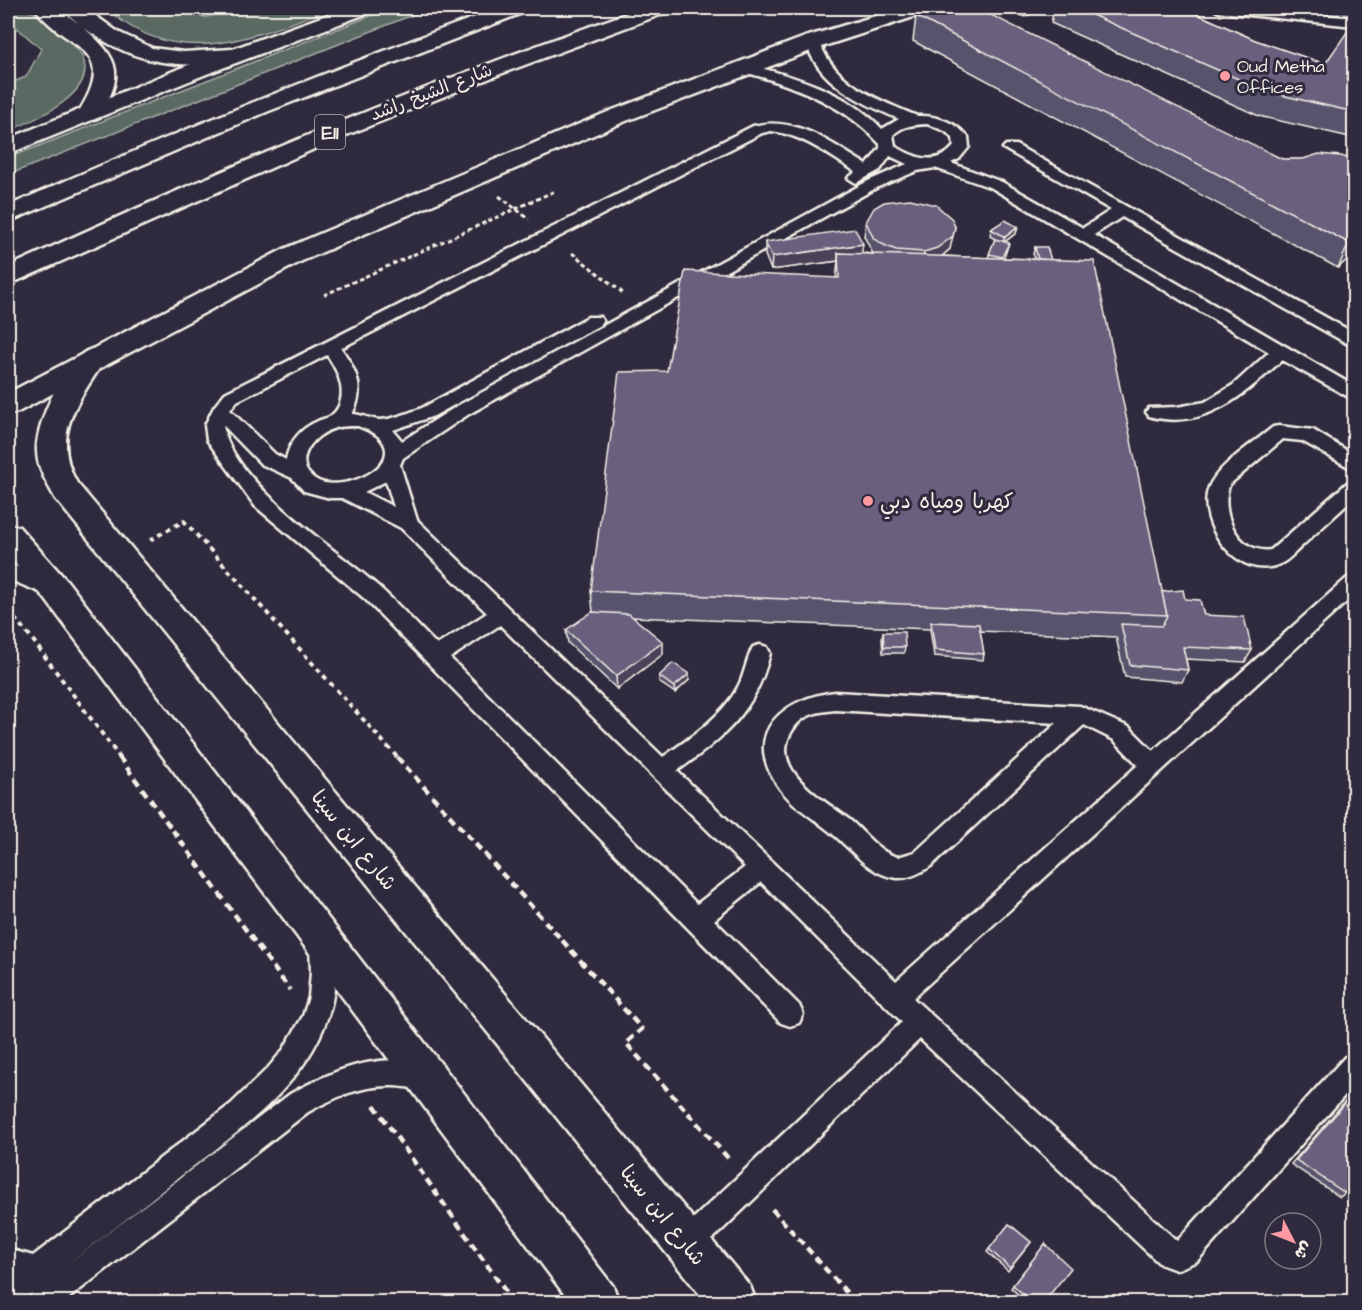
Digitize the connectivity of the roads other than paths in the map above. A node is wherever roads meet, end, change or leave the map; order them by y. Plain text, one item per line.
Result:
1 (45, 8) edge
2 (72, 8) edge
3 (364, 8) edge
4 (518, 8) edge
5 (661, 8) edge
6 (922, 8) edge
7 (1219, 8) edge
8 (1354, 22) edge
9 (813, 42) junction
10 (232, 56) junction
11 (745, 68) junction
12 (89, 112) junction
13 (915, 120) junction
14 (886, 145) junction
15 (8, 147) edge
16 (962, 148) junction
17 (1011, 148) dead end
18 (934, 163) junction
19 (867, 172) junction
20 (998, 185) junction
21 (1122, 210) junction
22 (8, 215) edge
23 (1083, 236) junction
24 (8, 277) edge
25 (1354, 340) edge
26 (329, 345) junction
27 (1281, 351) junction
28 (92, 358) junction
29 (1352, 390) edge
30 (8, 405) edge
31 (220, 411) junction
32 (1155, 412) dead end
33 (337, 421) junction
34 (380, 426) junction
35 (393, 460) junction
36 (1354, 463) edge
37 (297, 473) junction
38 (1354, 488) edge
39 (345, 491) junction
40 (408, 523) junction
41 (8, 535) edge
42 (8, 571) edge
43 (1354, 583) edge
44 (57, 591) junction
45 (501, 614) junction
46 (760, 652) dead end
47 (435, 657) junction
48 (1080, 715) junction
49 (1150, 768) junction
50 (662, 770) junction
51 (762, 867) junction
52 (696, 920) junction
53 (322, 941) junction
54 (895, 998) junction
55 (790, 1014) dead end
56 (920, 1022) junction
57 (1354, 1066) edge
58 (426, 1077) junction
59 (687, 1244) junction
60 (8, 1263) edge
61 (37, 1271) junction
62 (8, 1293) edge
63 (43, 1302) edge
64 (597, 1302) edge
65 (734, 1302) edge

1 - 12 main road
2 - 10 main road
3 - 10 main road
4 - 22 main road, E11
5 - 24 main road, شارع الشيخ راشد / E11
6 - 9 main road
7 - 8 lane
9 - 11 main road
9 - 13 lane
10 - 12 main road
11 - 14 lane
11 - 28 main road
12 - 15 main road
13 - 14 lane
13 - 16 lane
14 - 18 lane
14 - 19 lane
16 - 18 lane
16 - 20 lane
17 - 21 lane
18 - 20 lane
18 - 35 lane
19 - 26 lane
19 - 34 lane
20 - 23 lane
21 - 23 lane
21 - 25 lane
23 - 27 lane
26 - 31 lane
26 - 33 lane
27 - 29 lane
27 - 32 lane
28 - 30 main road
28 - 59 main road, شارع ابن سينا
31 - 37 lane
31 - 47 lane
33 - 34 lane
33 - 37 lane
34 - 35 lane
35 - 39 lane
35 - 40 lane
36 - 38 lane
37 - 39 lane
39 - 40 lane
40 - 45 lane
41 - 44 main road
42 - 44 lane
43 - 49 lane
44 - 53 main road
45 - 47 lane
45 - 50 lane
46 - 50 lane
47 - 52 lane
48 - 48 lane
48 - 49 lane
49 - 54 lane
50 - 51 lane
51 - 52 lane
51 - 54 lane
52 - 55 lane
53 - 58 main road
53 - 61 lane
54 - 56 lane
56 - 57 lane
56 - 59 lane
58 - 63 lane
58 - 64 main road
59 - 65 main road, شارع ابن سينا
60 - 61 lane
61 - 62 lane

